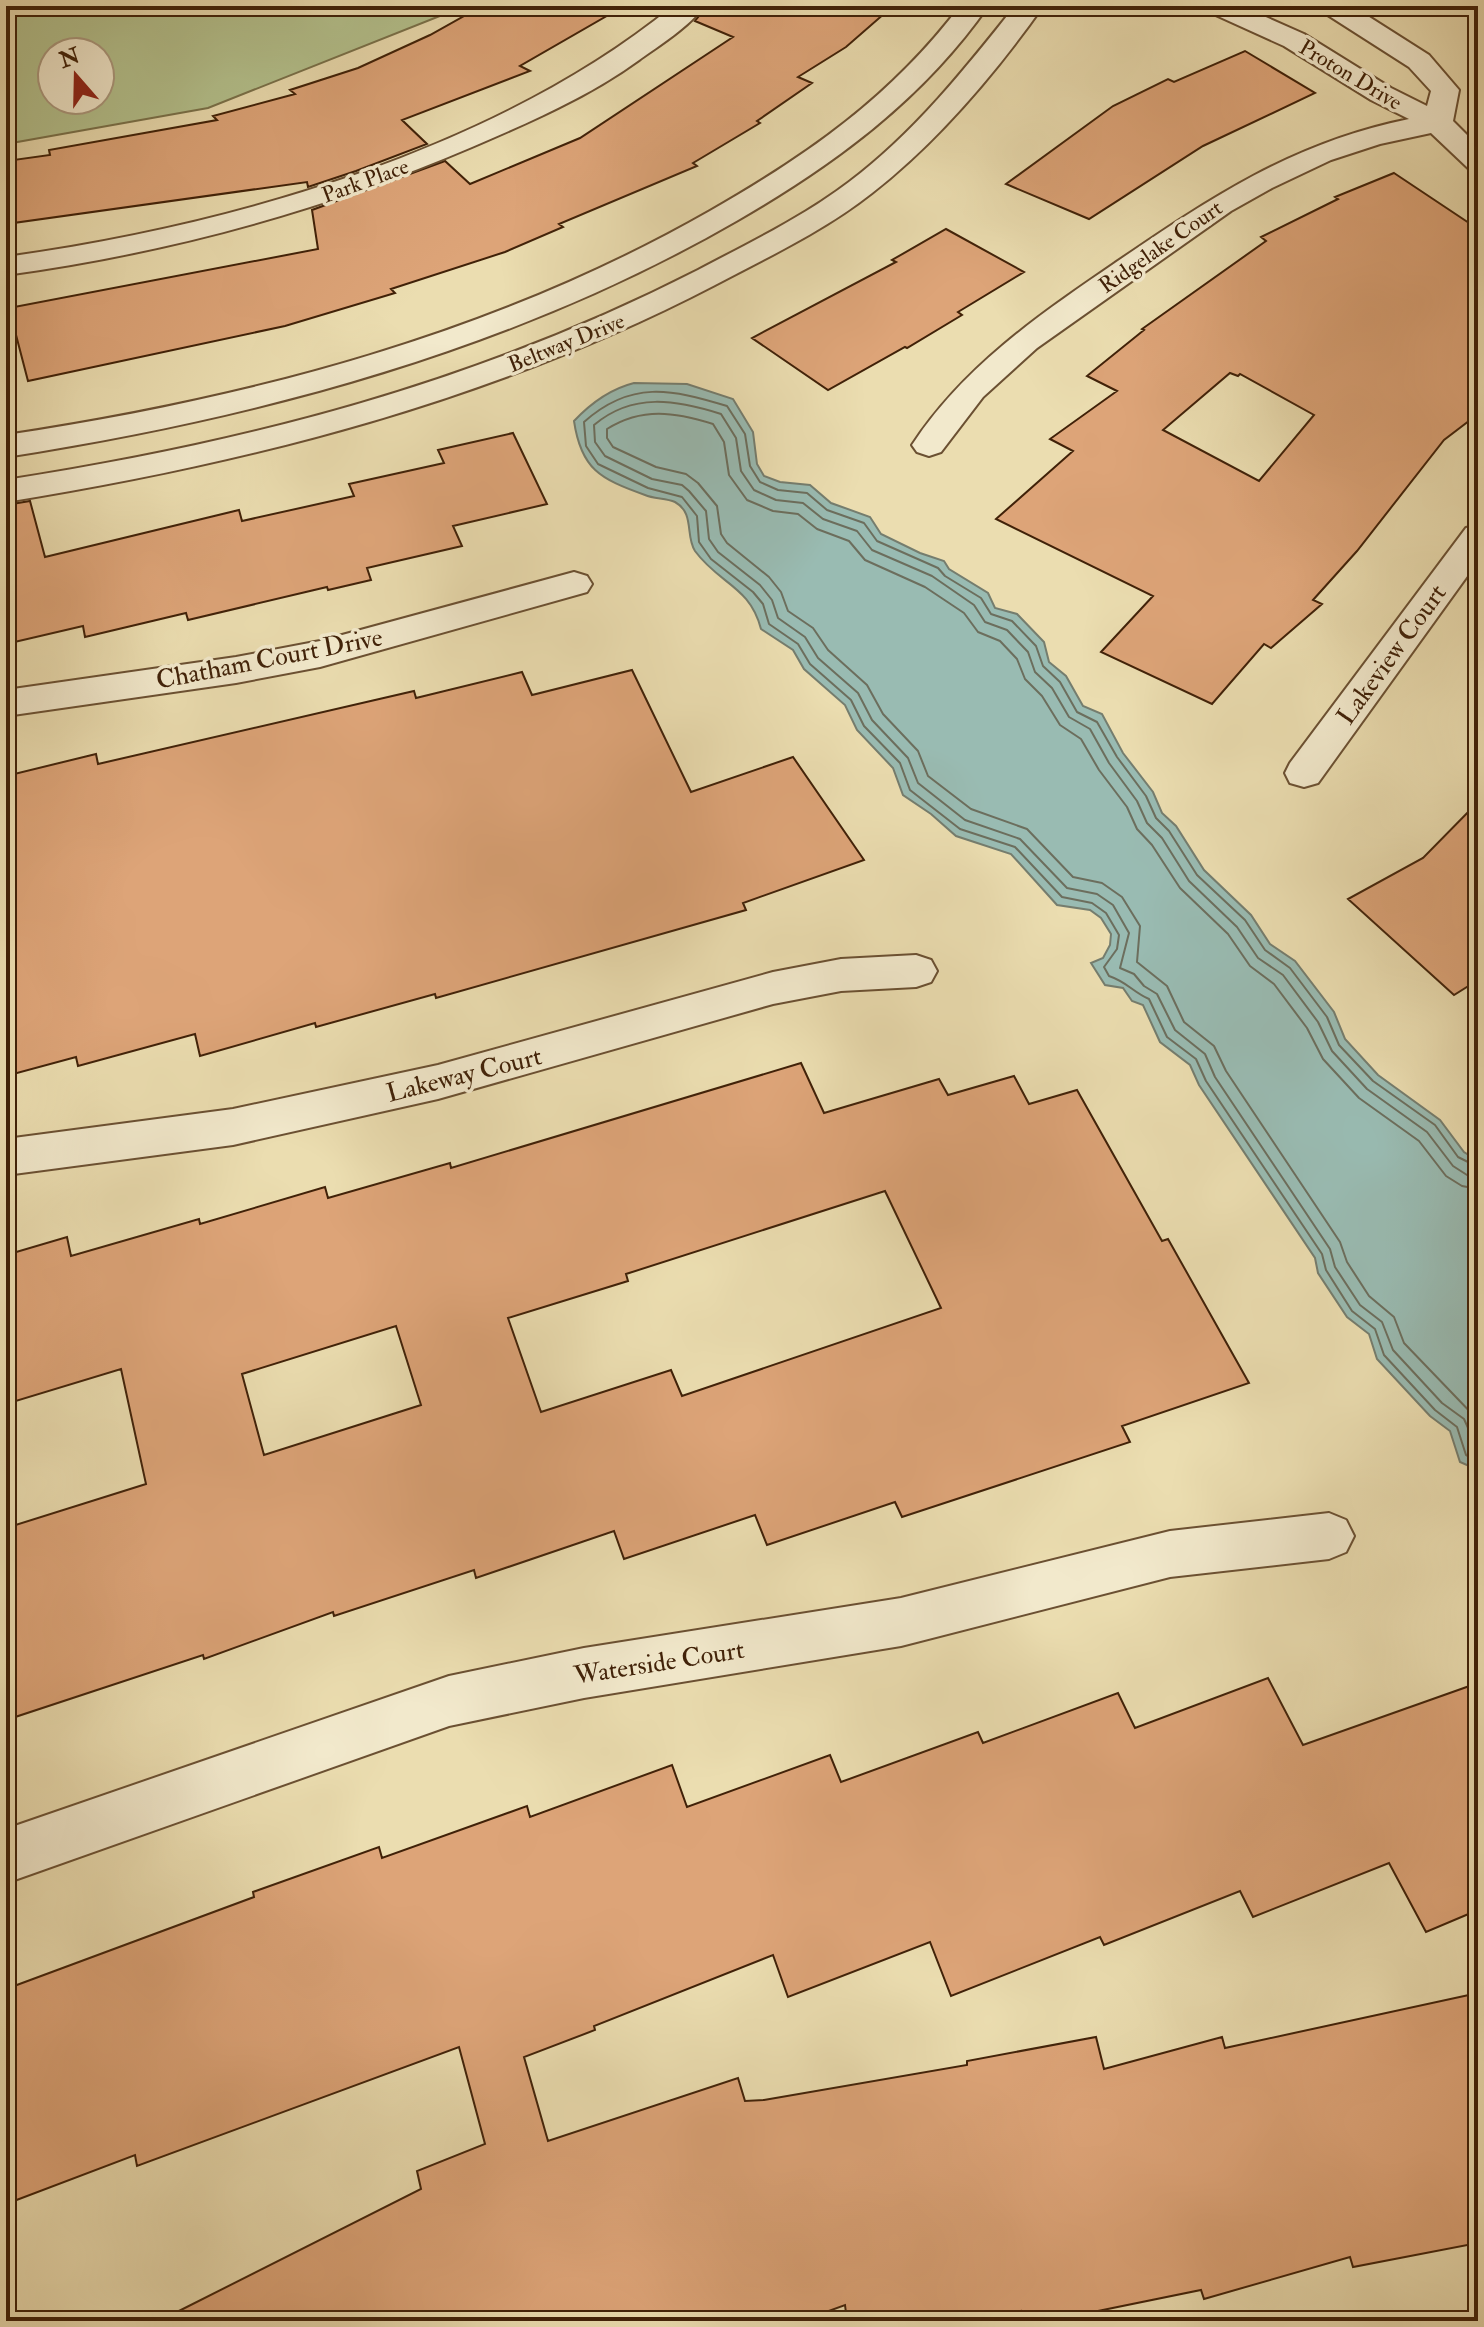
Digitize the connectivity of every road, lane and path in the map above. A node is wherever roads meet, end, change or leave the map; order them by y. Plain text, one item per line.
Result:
1 (690, 6) edge
2 (974, 6) edge
3 (1029, 6) edge
4 (1219, 6) edge
5 (1333, 6) edge
6 (1438, 123) junction
7 (1478, 162) edge
8 (6, 266) edge
9 (929, 445) dead end
10 (6, 446) edge
11 (6, 491) edge
12 (1478, 536) edge
13 (574, 584) dead end
14 (6, 703) edge
15 (1304, 773) dead end
16 (916, 971) dead end
17 (6, 1157) edge
18 (1329, 1536) dead end
19 (6, 1856) edge

1 - 8 street, Park Place
2 - 10 street, Beltway Drive
3 - 11 street, Beltway Drive
4 - 6 street, Proton Drive
5 - 6 street, Proton Drive
6 - 7 street, Proton Drive
6 - 9 street, Ridgelake Court
12 - 15 street, Lakeview Court
13 - 14 street, Chatham Court Drive
16 - 17 street, Lakeway Court
18 - 19 street, Waterside Court

